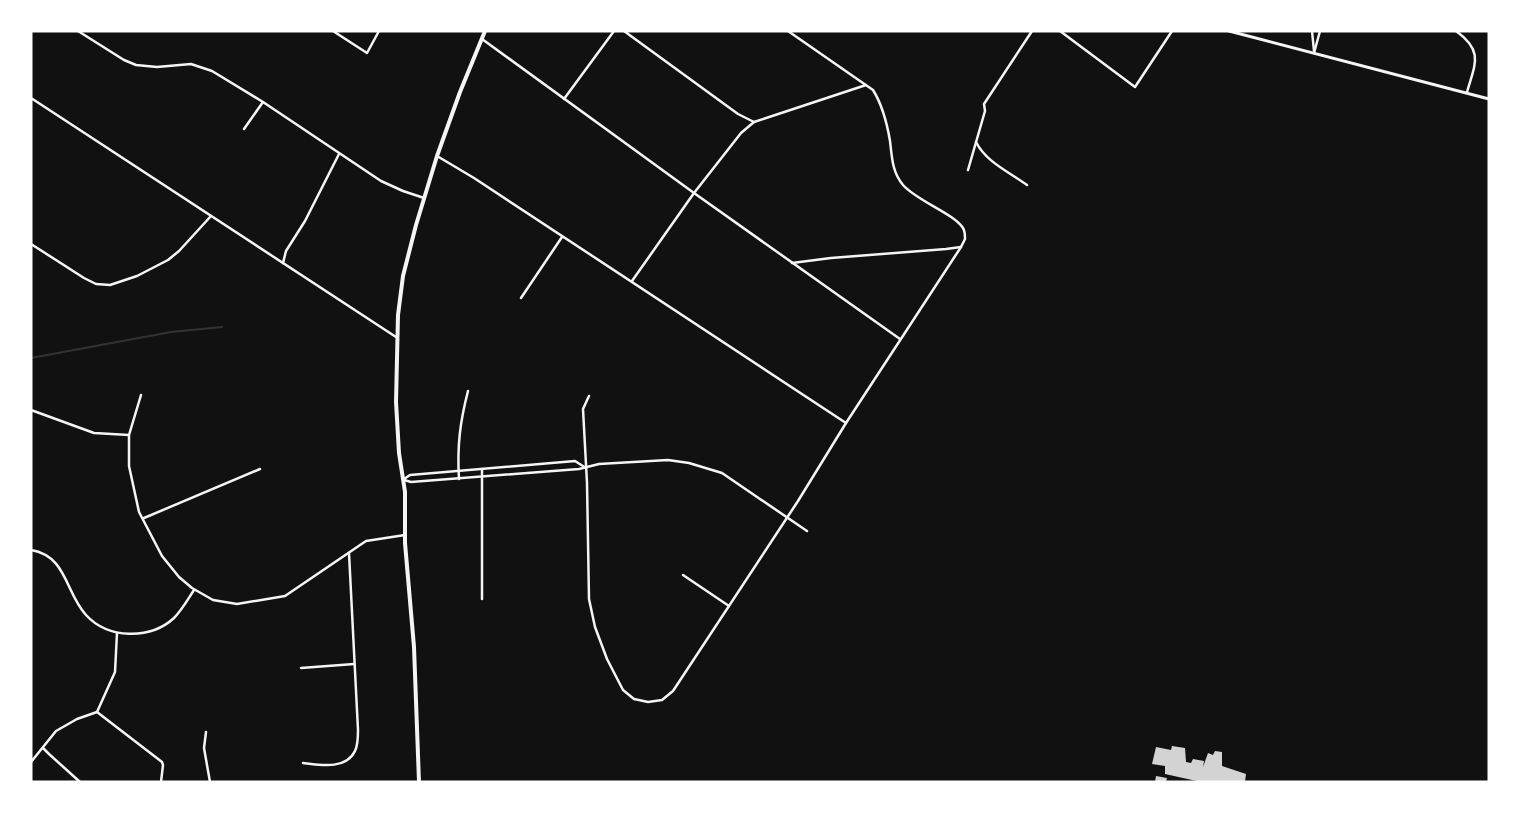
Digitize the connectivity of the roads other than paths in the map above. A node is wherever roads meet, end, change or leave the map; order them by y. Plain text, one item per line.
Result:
1 (78, 31) edge
2 (333, 31) edge
3 (379, 31) edge
4 (485, 31) edge
5 (614, 31) edge
6 (624, 31) edge
7 (788, 31) edge
8 (1032, 31) edge
9 (1060, 31) edge
10 (1172, 31) edge
11 (1229, 31) edge
12 (1312, 31) edge
13 (1320, 31) edge
14 (1456, 31) edge
15 (481, 38) junction
16 (1314, 53) junction
17 (866, 85) junction
18 (1467, 92) junction
19 (31, 98) edge
20 (1489, 98) edge
21 (564, 99) junction
22 (263, 102) junction
23 (754, 122) junction
24 (244, 129) dead end
25 (976, 141) junction
26 (339, 154) junction
27 (437, 156) junction
28 (968, 170) dead end
29 (1027, 184) dead end
30 (694, 193) junction
31 (424, 198) junction
32 (211, 216) junction
33 (562, 237) junction
34 (31, 244) edge
35 (961, 247) junction
36 (283, 263) junction
37 (792, 263) junction
38 (631, 281) junction
39 (521, 298) dead end
40 (396, 337) junction
41 (900, 339) junction
42 (468, 391) dead end
43 (141, 395) dead end
44 (589, 396) dead end
45 (31, 410) edge
46 (846, 423) junction
47 (129, 434) junction
48 (260, 468) dead end
49 (586, 468) junction
50 (482, 469) junction
51 (459, 470) junction
52 (482, 477) junction
53 (460, 478) junction
54 (403, 480) junction
55 (144, 518) junction
56 (787, 518) junction
57 (807, 531) dead end
58 (406, 535) junction
59 (31, 550) edge
60 (349, 553) junction
61 (683, 575) dead end
62 (194, 590) junction
63 (482, 599) dead end
64 (729, 606) junction
65 (117, 632) junction
66 (354, 664) junction
67 (301, 668) dead end
68 (97, 712) junction
69 (206, 732) dead end
70 (43, 748) junction
71 (31, 762) edge
72 (303, 763) dead end
73 (80, 782) edge
74 (161, 782) edge
75 (210, 782) edge
76 (419, 782) edge

1 - 22 street
2 - 3 street
4 - 15 main road
5 - 21 street
6 - 23 street
7 - 17 street
8 - 25 street
9 - 10 street
11 - 16 street
12 - 16 street
13 - 16 street
14 - 18 street
15 - 21 street
15 - 27 main road
16 - 18 street
17 - 23 street
17 - 35 street
18 - 20 street
19 - 32 street
21 - 30 street
22 - 24 street
22 - 26 street
23 - 30 street
25 - 28 street
25 - 29 street
26 - 31 street
26 - 36 street
27 - 31 main road
27 - 33 street
30 - 37 street
30 - 38 street
31 - 40 main road
32 - 34 street
32 - 36 street
33 - 38 street
33 - 39 street
35 - 37 street
35 - 41 street
36 - 40 street
37 - 41 street
38 - 46 street
40 - 54 main road
41 - 46 street
42 - 51 street
43 - 47 street
44 - 49 street
45 - 47 street
46 - 56 street
47 - 55 street
48 - 55 street
49 - 50 street
49 - 52 street
49 - 56 street
49 - 64 street
50 - 51 street
50 - 52 street
51 - 53 street
51 - 54 street
52 - 53 street
52 - 63 street
53 - 54 street
54 - 58 main road
55 - 62 street
56 - 57 street
56 - 64 street
58 - 60 street
58 - 76 main road
59 - 65 street
60 - 62 street
60 - 66 street
61 - 64 street
62 - 65 street
65 - 68 street
66 - 67 street
66 - 72 street
68 - 70 street
68 - 74 street
69 - 75 street
70 - 71 street
70 - 73 street

